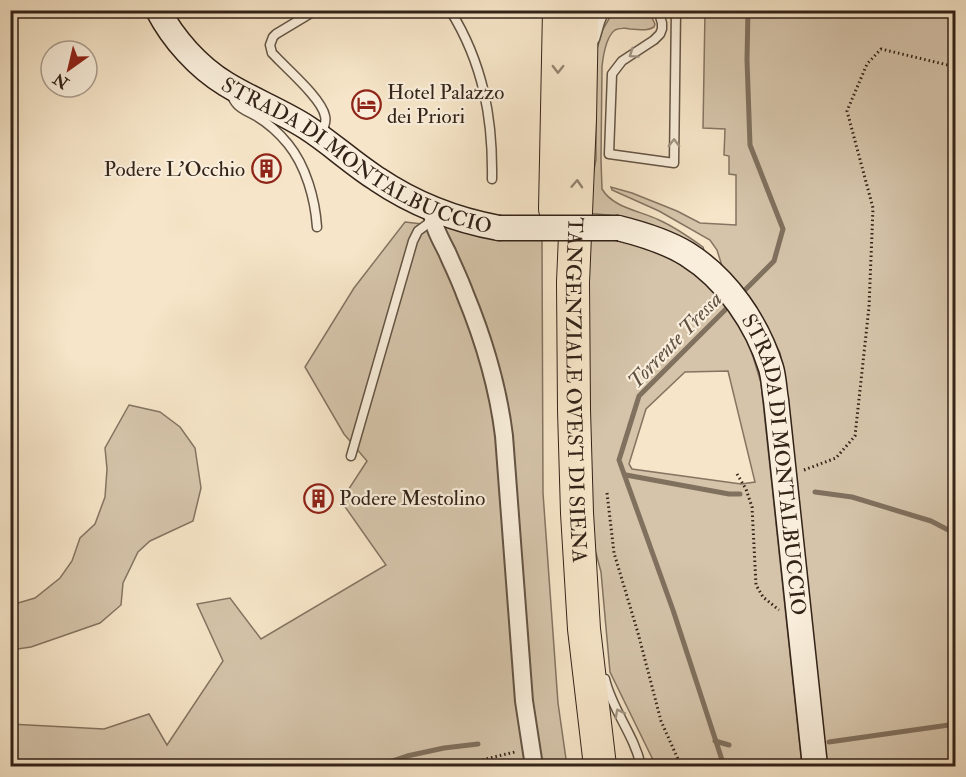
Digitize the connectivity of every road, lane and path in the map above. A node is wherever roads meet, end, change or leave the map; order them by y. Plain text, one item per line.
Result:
1 (158, 10) edge
2 (316, 10) edge
3 (450, 10) edge
4 (559, 10) edge
5 (582, 10) edge
6 (605, 10) edge
7 (658, 10) edge
8 (666, 10) edge
9 (676, 13) edge
10 (592, 50) dead end
11 (590, 62) dead end
12 (956, 67) edge
13 (232, 88) junction
14 (580, 119) junction
15 (320, 137) junction
16 (492, 179) dead end
17 (432, 215) junction
18 (317, 227) dead end
19 (351, 456) dead end
20 (784, 472) junction
21 (737, 474) dead end
22 (607, 493) dead end
23 (576, 513) junction
24 (590, 556) dead end
25 (800, 629) junction
26 (603, 674) dead end
27 (531, 748) junction
28 (456, 766) edge
29 (534, 766) edge
30 (580, 766) edge
31 (600, 766) edge
32 (641, 766) edge
33 (681, 766) edge
34 (815, 766) edge

1 - 13 street, STRADA DI MONTALBUCCIO
2 - 15 lane
3 - 16 lane
4 -> 30 highway, TANGENZIALE OVEST DI SIENA
5 - 14 highway, TANGENZIALE OVEST DI SIENA
6 - 10 lane
7 -> 9 lane
8 - 9 lane
11 - 14 lane
12 - 20 path
13 - 15 street, STRADA DI MONTALBUCCIO
13 - 18 lane
23 -> 14 highway, TANGENZIALE OVEST DI SIENA
15 - 17 street, STRADA DI MONTALBUCCIO
17 - 19 lane
17 - 20 street, STRADA DI MONTALBUCCIO, bridge
17 - 27 street
20 - 25 street, STRADA DI MONTALBUCCIO
21 - 25 path
22 - 33 path
23 - 24 lane
23 - 31 highway, TANGENZIALE OVEST DI SIENA
25 - 34 street, STRADA DI MONTALBUCCIO
32 -> 26 lane
27 - 28 path
27 - 29 street

